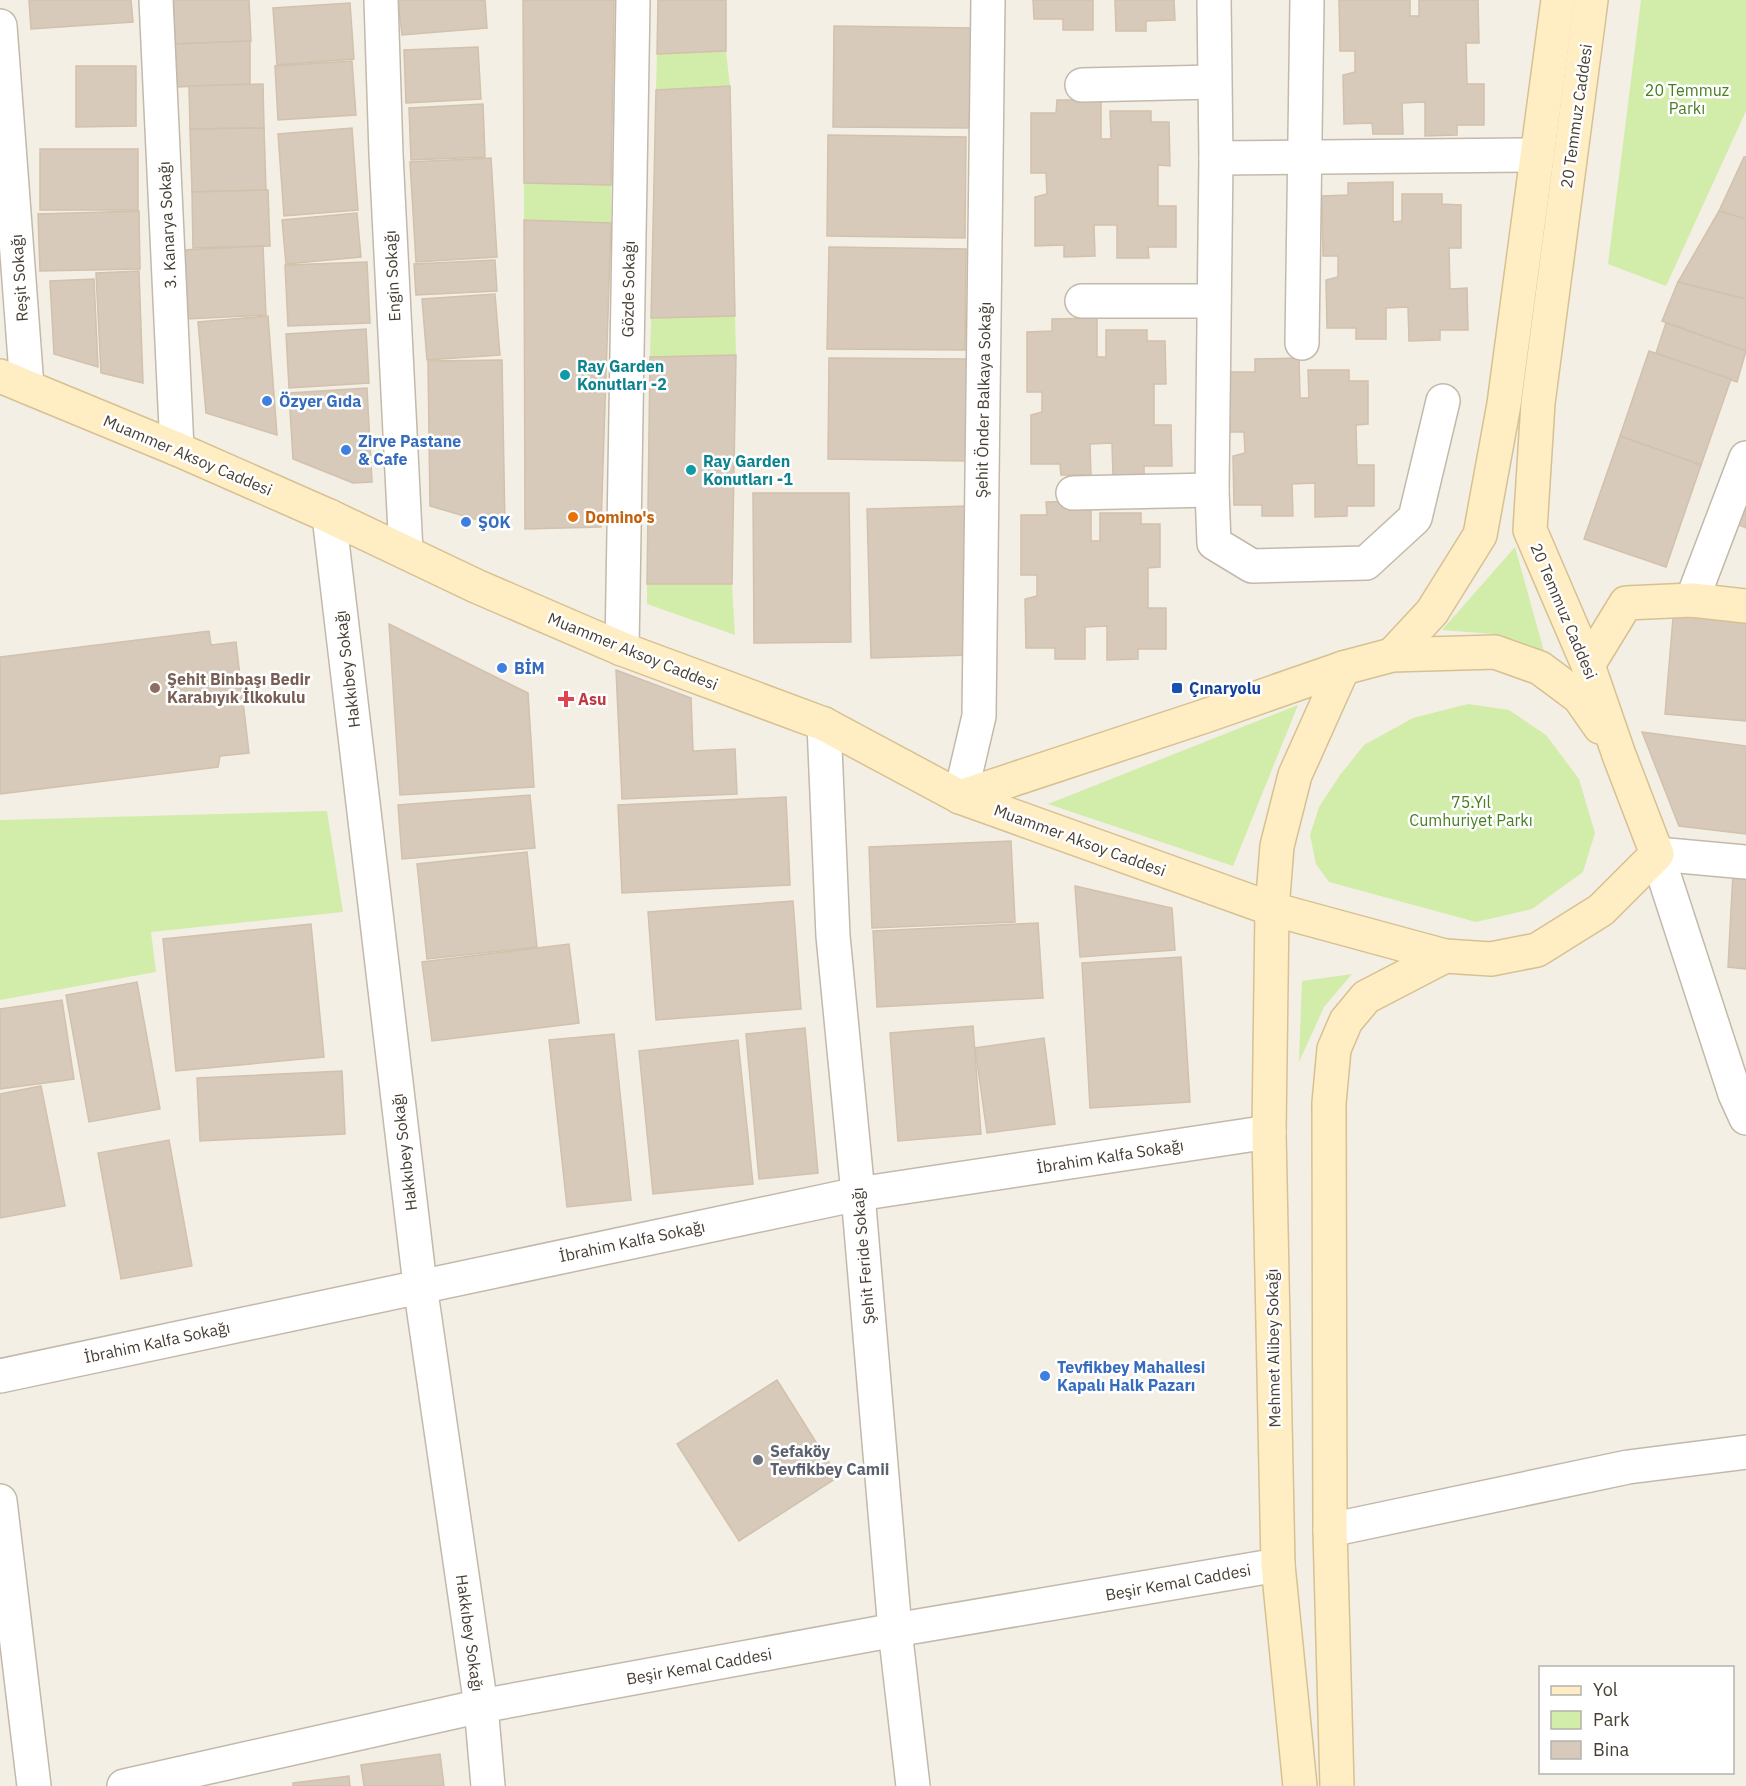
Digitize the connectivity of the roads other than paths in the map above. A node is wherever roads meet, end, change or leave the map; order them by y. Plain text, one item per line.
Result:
1 (156, 0) edge
2 (381, 0) edge
3 (633, 0) edge
4 (988, 0) edge
5 (1214, 0) edge
6 (1307, 0) edge
7 (1558, 0) edge
8 (1591, 0) edge
9 (0, 26) edge
10 (1214, 82) junction
11 (1082, 85) dead end
12 (1537, 155) junction
13 (1216, 159) junction
14 (1305, 159) junction
15 (1082, 301) dead end
16 (1214, 301) junction
17 (1302, 343) dead end
18 (14, 382) edge
19 (1443, 401) dead end
20 (177, 449) junction
21 (1746, 458) edge
22 (1212, 490) junction
23 (1073, 493) dead end
24 (329, 516) junction
25 (406, 552) junction
26 (1692, 600) junction
27 (1746, 606) edge
28 (622, 649) junction
29 (1392, 655) junction
30 (1588, 665) junction
31 (1343, 668) junction
32 (824, 724) junction
33 (1619, 756) junction
34 (960, 797) junction
35 (1657, 855) junction
36 (1746, 862) edge
37 (1272, 909) junction
38 (1445, 956) junction
39 (1742, 1102) edge
40 (1269, 1132) junction
41 (858, 1194) junction
42 (420, 1285) junction
43 (0, 1376) edge
44 (1746, 1452) edge
45 (0, 1501) edge
46 (1329, 1530) junction
47 (1278, 1565) junction
48 (895, 1630) junction
49 (481, 1706) junction
50 (34, 1786) edge
51 (124, 1786) edge
52 (488, 1786) edge
53 (913, 1786) edge
54 (1300, 1786) edge
55 (1338, 1786) edge

1 - 20 street, 3. Kanarya Sokağı
2 - 25 street, Engin Sokağı
3 - 28 street, Gözde Sokağı
4 - 34 street, Şehit Önder Balkaya Sokağı
5 - 10 street
6 - 14 street
7 - 12 main road, 20 Temmuz Caddesi
8 - 30 main road, 20 Temmuz Caddesi
9 - 18 street, Reşit Sokağı
10 - 11 street
10 - 13 street
12 - 14 street
12 - 29 main road, 20 Temmuz Caddesi
13 - 14 street
13 - 16 street
14 - 17 street
15 - 16 street
16 - 22 street
18 - 20 main road, Muammer Aksoy Caddesi
19 - 22 street
20 - 24 main road, Muammer Aksoy Caddesi
21 - 26 street
22 - 23 street
24 - 25 main road, Muammer Aksoy Caddesi
24 - 42 street, Hakkıbey Sokağı
25 - 28 main road, Muammer Aksoy Caddesi
26 - 27 main road
26 - 30 main road
28 - 32 main road, Muammer Aksoy Caddesi
29 - 31 main road
29 - 33 main road
30 - 33 main road, 20 Temmuz Caddesi
31 - 34 main road
31 - 37 main road, Mehmet Alibey Sokağı
32 - 34 main road, Muammer Aksoy Caddesi
32 - 41 street, Şehit Feride Sokağı
33 - 35 main road, 20 Temmuz Caddesi
34 - 37 main road, Muammer Aksoy Caddesi
35 - 36 street
35 - 38 main road, Muammer Aksoy Caddesi
35 - 39 street, 20 Temmuz Caddesi
37 - 38 main road, Muammer Aksoy Caddesi
37 - 40 main road, Mehmet Alibey Sokağı
38 - 46 main road
40 - 41 street, İbrahim Kalfa Sokağı
40 - 47 main road, Mehmet Alibey Sokağı
41 - 42 street, İbrahim Kalfa Sokağı
41 - 48 street, Şehit Feride Sokağı
42 - 43 street, İbrahim Kalfa Sokağı
42 - 49 street, Hakkıbey Sokağı
44 - 46 street
45 - 50 street
46 - 55 main road
47 - 48 street, Beşir Kemal Caddesi
47 - 54 main road, Mehmet Alibey Sokağı
48 - 49 street, Beşir Kemal Caddesi
48 - 53 street, Şehit Feride Sokağı
49 - 51 street, Beşir Kemal Caddesi
49 - 52 street, Hakkıbey Sokağı

